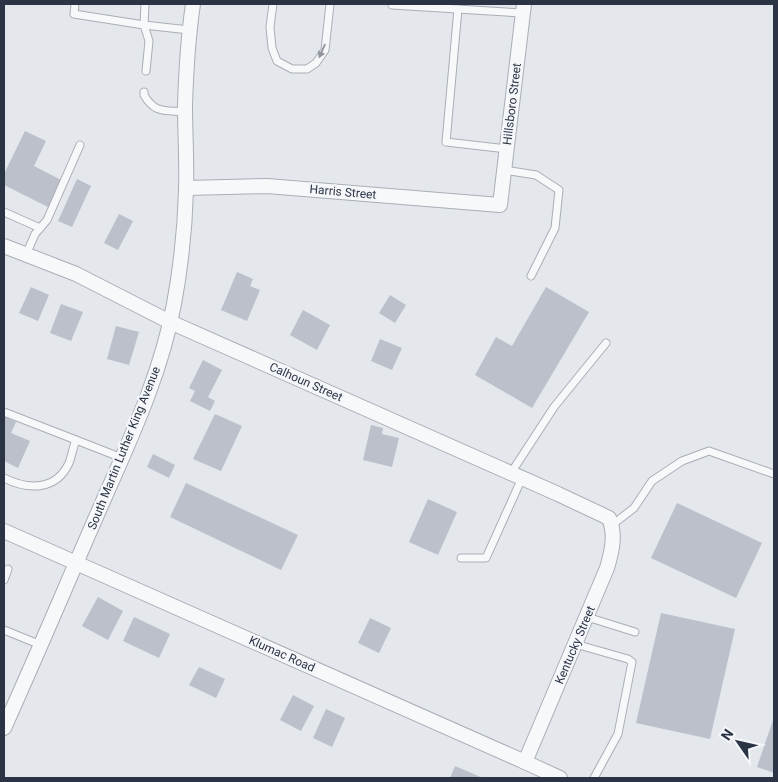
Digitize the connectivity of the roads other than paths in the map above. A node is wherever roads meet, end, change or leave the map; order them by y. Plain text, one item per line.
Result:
1 (76, 4) edge
2 (145, 4) edge
3 (192, 4) edge
4 (273, 4) edge
5 (330, 4) edge
6 (392, 5) dead end
7 (523, 8) edge
8 (458, 9) junction
9 (144, 25) junction
10 (189, 30) junction
11 (146, 71) dead end
12 (144, 92) dead end
13 (186, 112) junction
14 (80, 145) dead end
15 (507, 149) junction
16 (504, 170) junction
17 (186, 188) junction
18 (500, 205) joint
19 (4, 212) edge
20 (40, 228) junction
21 (4, 246) edge
22 (26, 255) junction
23 (531, 276) dead end
24 (170, 322) junction
25 (606, 343) dead end
26 (4, 412) edge
27 (76, 440) junction
28 (122, 458) junction
29 (774, 474) edge
30 (517, 476) junction
31 (4, 478) edge
32 (611, 522) junction
33 (4, 532) edge
34 (461, 558) dead end
35 (76, 563) junction
36 (8, 568) dead end
37 (4, 580) edge
38 (586, 617) junction
39 (4, 630) edge
40 (636, 632) dead end
41 (575, 644) junction
42 (40, 645) junction
43 (4, 728) edge
44 (525, 762) junction
45 (560, 778) edge
46 (594, 778) edge

1 - 9 lane
2 - 9 lane
3 - 10 street, South Martin Luther King Avenue
5 -> 4 lane
6 - 8 lane
7 - 8 lane
7 - 15 street, Hillsboro Street
8 - 15 lane
9 - 10 lane
9 - 11 lane
10 - 13 street, South Martin Luther King Avenue
12 - 13 lane
13 - 17 street, South Martin Luther King Avenue
14 - 20 lane
15 - 16 street, Hillsboro Street
16 - 18 street, Hillsboro Street
16 - 23 lane
17 - 18 street, Harris Street
17 - 24 street, South Martin Luther King Avenue
19 - 20 lane
20 - 22 lane
21 - 22 street, Calhoun Street
22 - 24 street, Calhoun Street
24 - 28 street, South Martin Luther King Avenue
24 - 30 street, Calhoun Street
25 - 30 lane
26 - 27 lane
27 - 28 lane
27 - 31 lane
28 - 35 street, South Martin Luther King Avenue
29 - 32 lane
30 - 32 street, Calhoun Street
30 - 34 lane
32 - 38 street, Kentucky Street
33 - 35 street, Klumac Road
35 - 42 street, South Martin Luther King Avenue
35 - 44 street, Klumac Road
36 - 37 lane
38 - 40 lane
38 - 41 street, Kentucky Street
39 - 42 lane
41 - 44 street, Kentucky Street
41 - 46 lane
42 - 43 street, South Martin Luther King Avenue
44 - 45 street, Klumac Road

